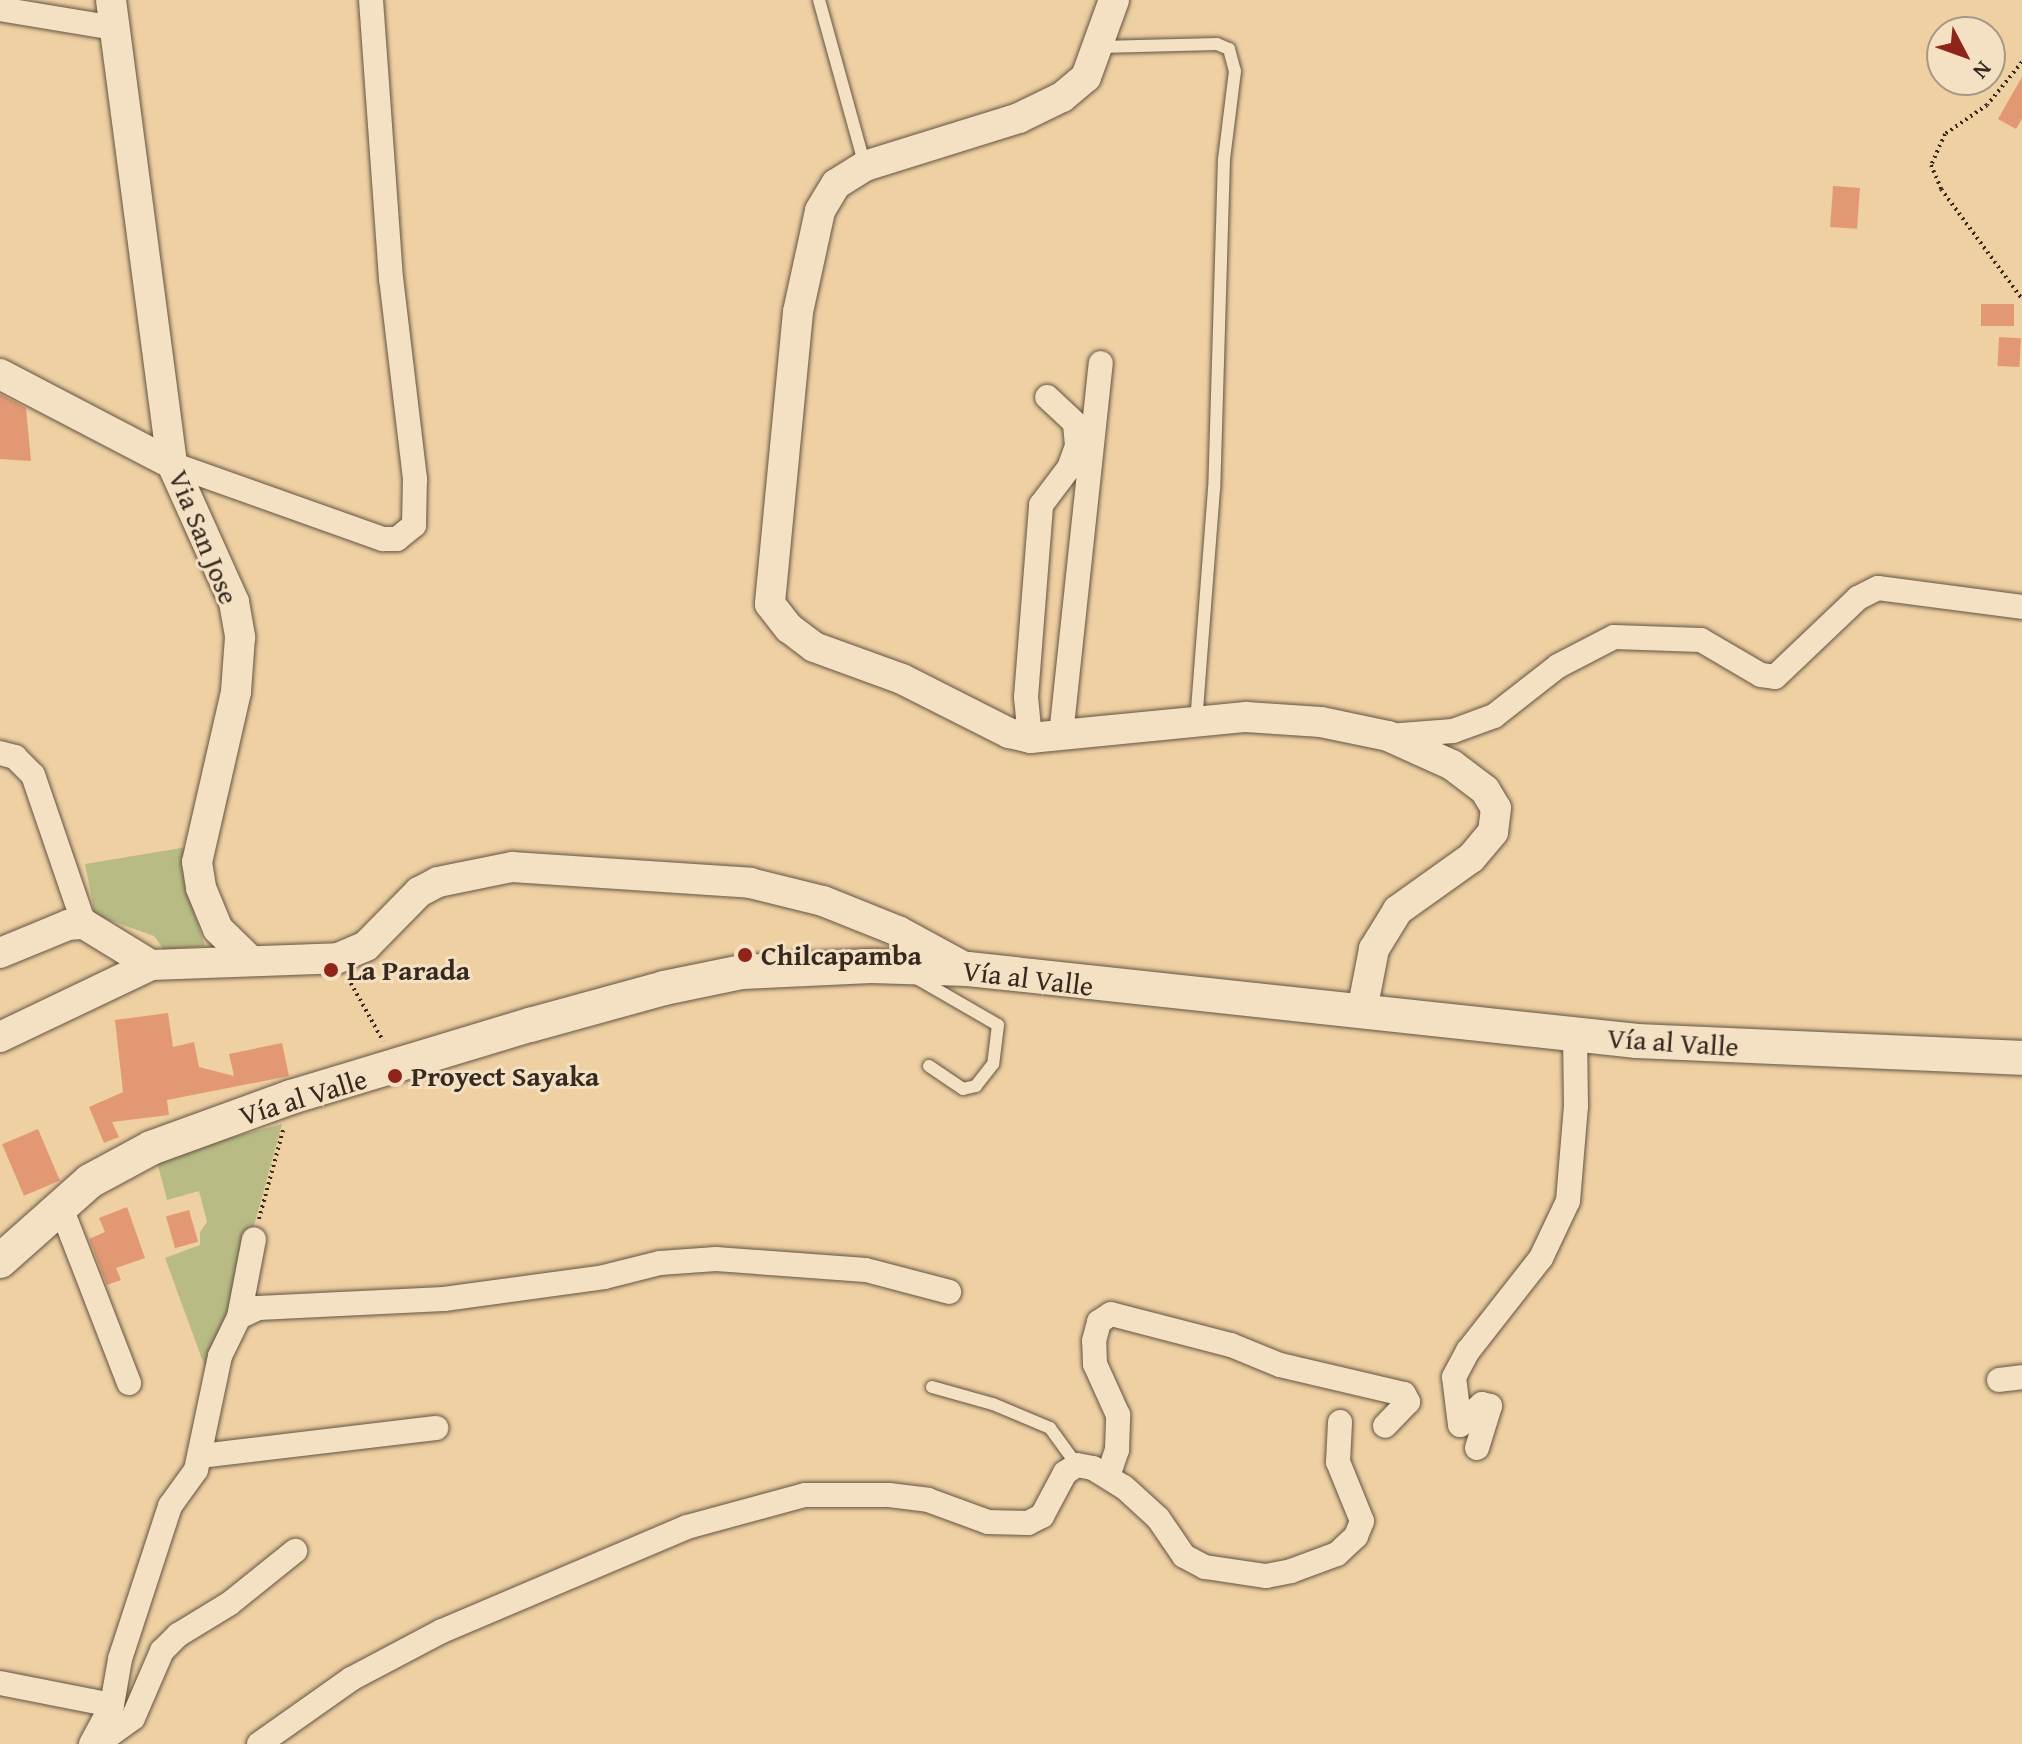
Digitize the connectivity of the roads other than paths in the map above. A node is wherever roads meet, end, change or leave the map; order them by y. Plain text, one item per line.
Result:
1 (371, 0) edge
2 (819, 0) edge
3 (1114, 0) edge
4 (0, 9) edge
5 (113, 14) edge
6 (1100, 47) junction
7 (865, 166) junction
8 (1101, 363) dead end
9 (0, 374) edge
10 (1047, 397) dead end
11 (172, 464) junction
12 (2022, 607) edge
13 (1196, 721) junction
14 (1061, 735) junction
15 (1388, 736) junction
16 (1030, 738) junction
17 (0, 753) edge
18 (84, 924) junction
19 (0, 953) edge
20 (249, 959) junction
21 (151, 965) junction
22 (897, 967) junction
23 (968, 969) junction
24 (1362, 1011) junction
25 (1575, 1034) junction
26 (0, 1037) edge
27 (2022, 1058) edge
28 (929, 1066) dead end
29 (60, 1205) junction
30 (254, 1239) road end
31 (0, 1261) edge
32 (949, 1292) dead end
33 (239, 1317) junction
34 (129, 1383) dead end
35 (932, 1387) dead end
36 (1340, 1422) dead end
37 (1385, 1426) dead end
38 (436, 1428) dead end
39 (1477, 1448) dead end
40 (201, 1456) junction
41 (1077, 1465) junction
42 (1108, 1476) junction
43 (295, 1551) dead end
44 (0, 1683) edge
45 (112, 1705) junction
46 (274, 1740) edge
47 (91, 1744) edge
48 (97, 1744) edge

1 - 11 street
2 - 7 lane
3 - 6 street
4 - 5 street
5 - 11 street, Via San Jose
6 - 7 street
6 - 13 lane
7 - 16 street
8 - 14 street
9 - 11 street
10 - 16 street
11 - 20 street, Via San Jose
12 - 15 street
13 - 14 street
13 - 15 street
14 - 16 street
15 - 24 street
17 - 18 street
18 - 19 street
18 - 21 street
20 - 21 street
20 - 23 street
21 - 26 street
22 - 23 main road, Vía al Valle
22 - 28 lane
22 - 29 main road, Vía al Valle
23 - 24 main road, Vía al Valle
24 - 25 main road, Vía al Valle
25 - 27 main road, Vía al Valle
25 - 39 street
29 - 31 main road, Vía al Valle
29 - 34 street
30 - 33 street
32 - 33 street
33 - 40 street
35 - 41 lane
36 - 42 street
37 - 42 street
38 - 40 street
40 - 45 street
41 - 42 street
41 - 46 street
43 - 48 street
44 - 45 street
45 - 47 street

